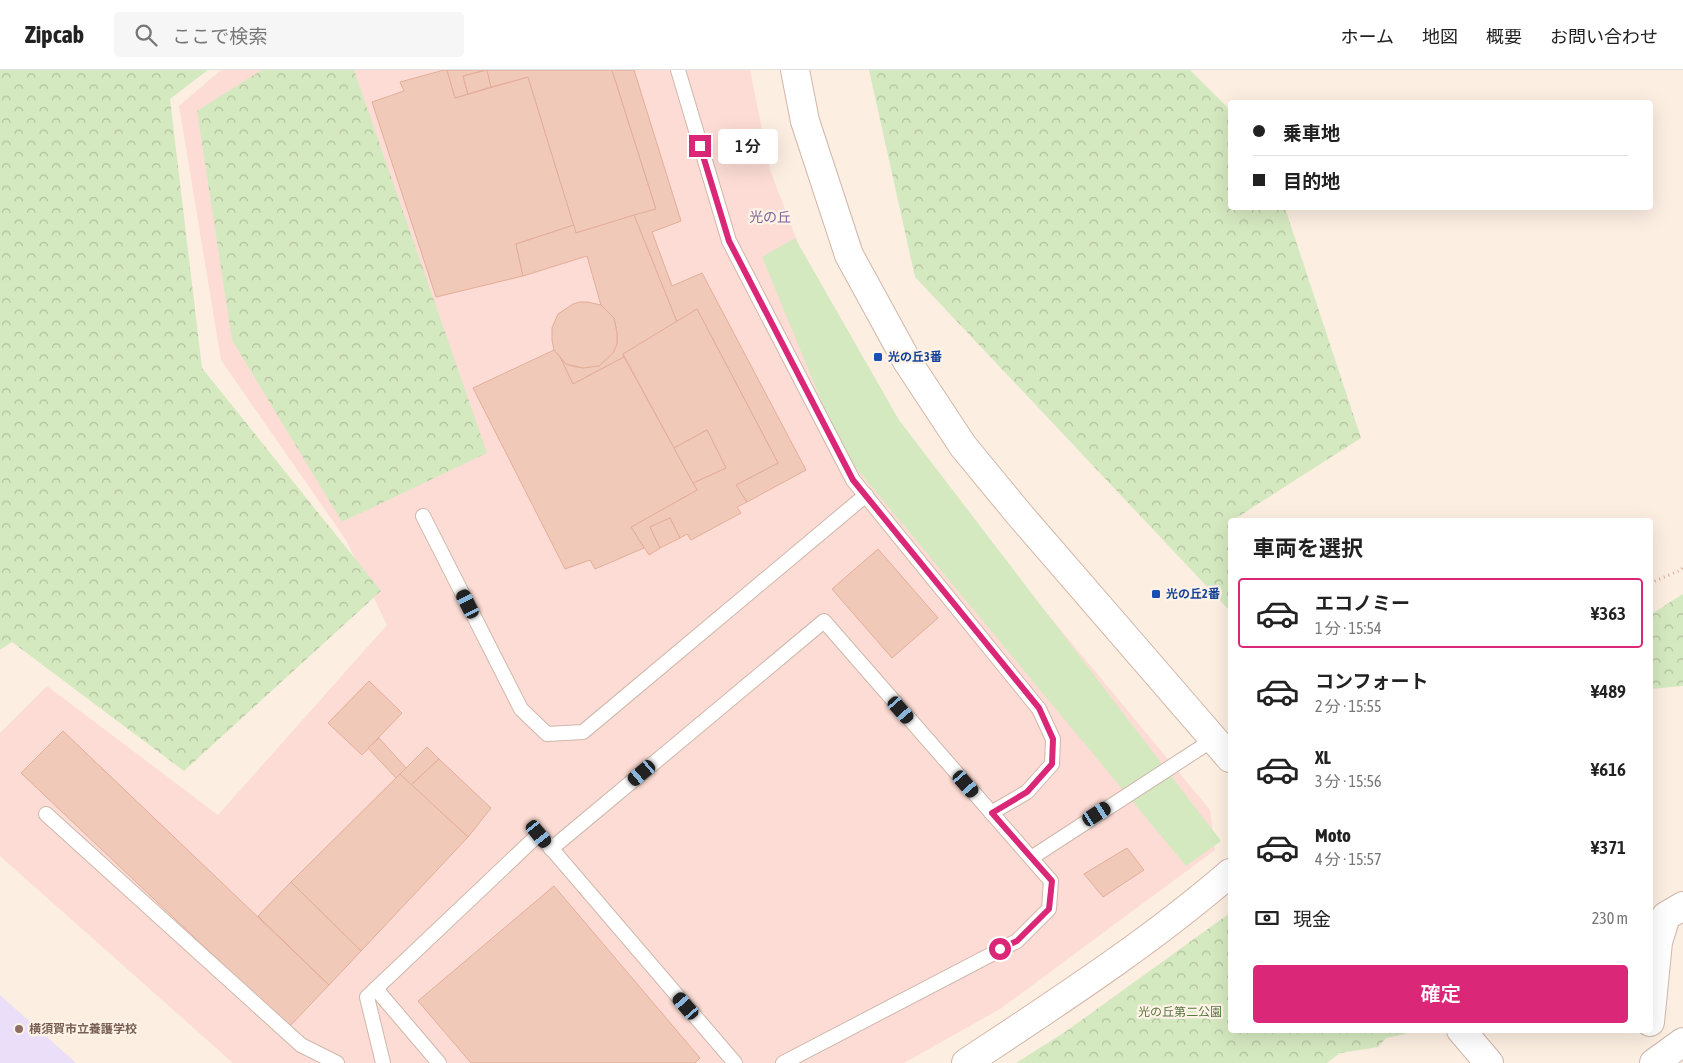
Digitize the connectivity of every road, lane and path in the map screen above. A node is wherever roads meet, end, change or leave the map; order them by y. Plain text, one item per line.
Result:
1 (678, 70) edge
2 (795, 70) edge
3 (866, 495) junction
4 (423, 516) dead end
5 (1683, 566) edge
6 (1653, 582) edge
7 (1222, 748) edge
8 (992, 813) junction
9 (46, 814) dead end
10 (551, 849) junction
11 (1031, 858) junction
12 (1228, 875) edge
13 (1683, 906) edge
14 (376, 989) junction
15 (1653, 992) edge
16 (1464, 1033) edge
17 (1649, 1033) edge
18 (1683, 1042) edge
19 (337, 1063) edge
20 (383, 1063) edge
21 (439, 1063) edge
22 (736, 1063) edge
23 (783, 1063) edge
24 (966, 1063) edge
25 (1489, 1063) edge
26 (1646, 1063) edge
27 (1654, 1063) edge

1 - 3 lane
2 - 7 street
3 - 4 lane
3 - 8 lane
5 - 6 path
7 - 11 lane
8 - 10 lane
8 - 11 lane
9 - 19 lane
10 - 14 lane
10 - 22 lane
11 - 23 lane
12 - 24 street
13 - 15 street
14 - 20 lane
14 - 21 lane
16 - 25 street
17 - 26 street
18 - 27 street

